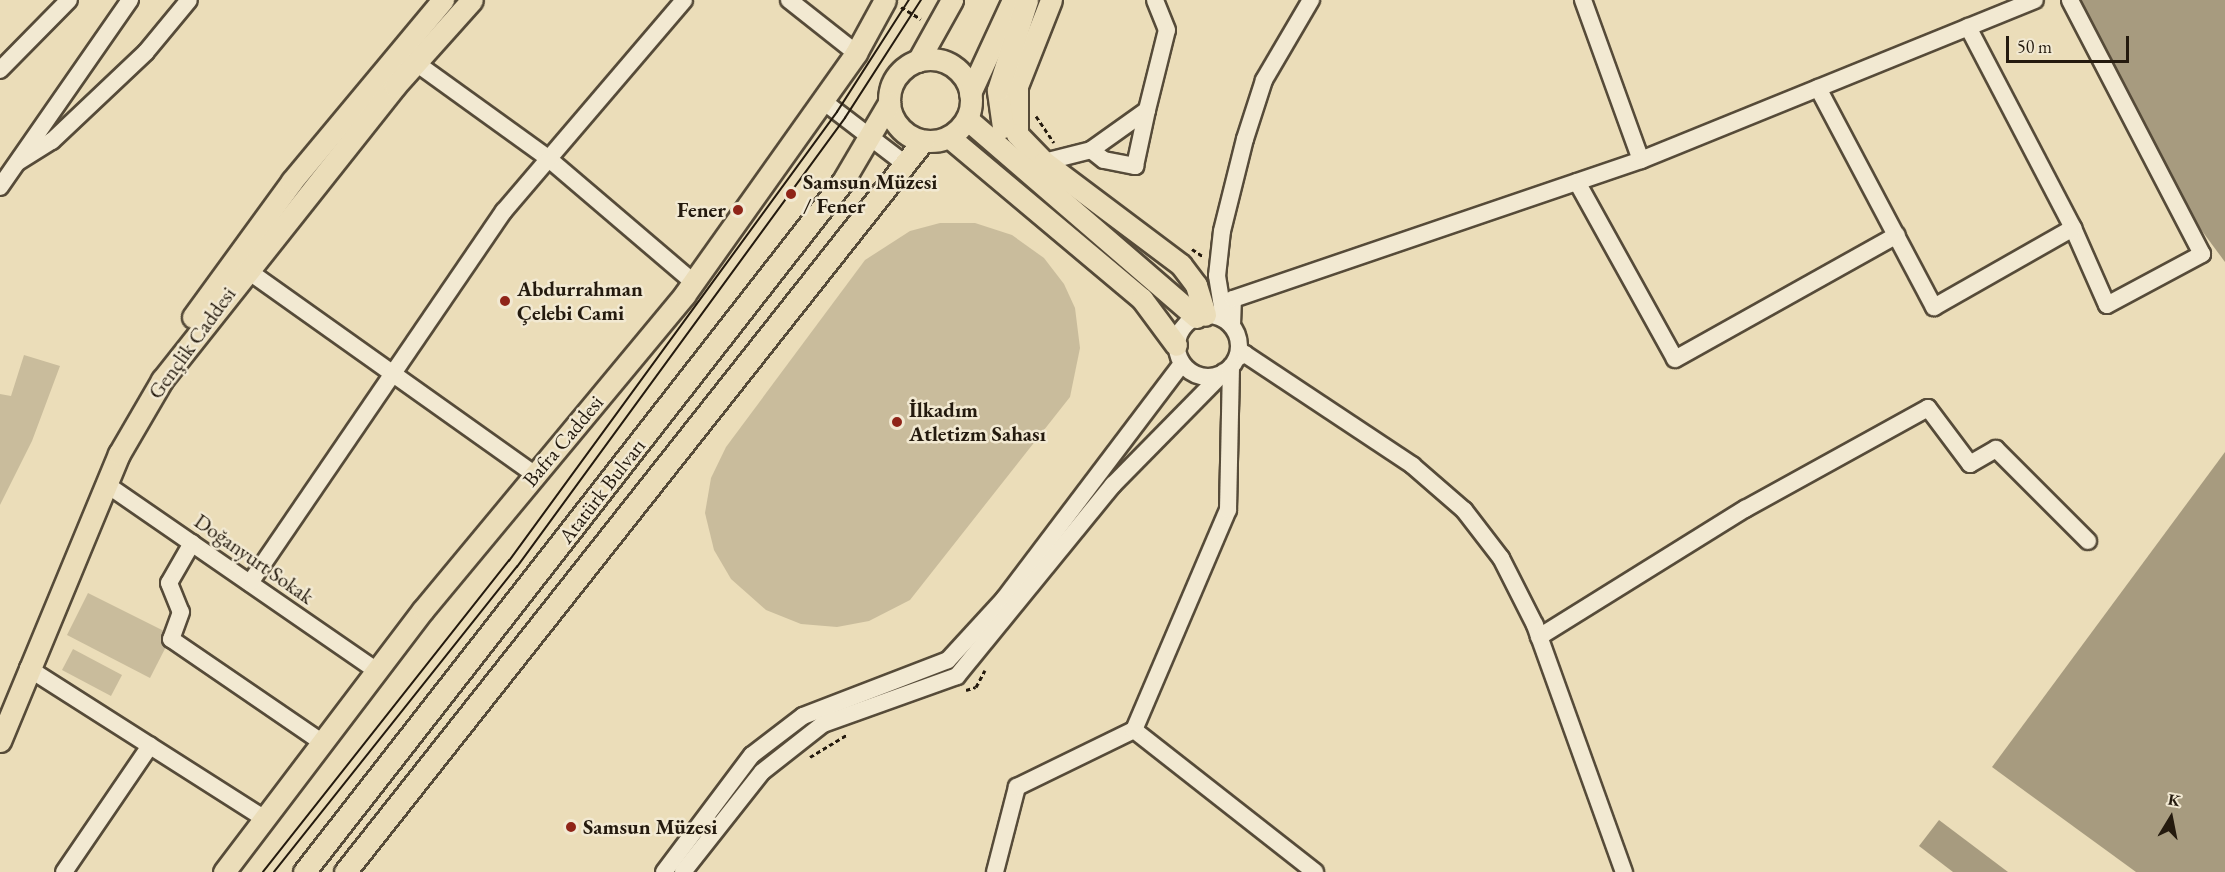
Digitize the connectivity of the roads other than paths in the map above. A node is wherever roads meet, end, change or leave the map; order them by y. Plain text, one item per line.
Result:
1 (69, 0) edge
2 (130, 0) edge
3 (189, 0) edge
4 (443, 0) edge
5 (472, 0) edge
6 (684, 0) edge
7 (789, 0) edge
8 (952, 0) edge
9 (1013, 0) edge
10 (1027, 0) edge
11 (1051, 0) edge
12 (1155, 0) edge
13 (1311, 0) edge
14 (1583, 0) edge
15 (2035, 0) edge
16 (2070, 0) edge
17 (891, 2) edge
18 (1968, 27) junction
19 (856, 53) junction
20 (918, 61) junction
21 (416, 63) junction
22 (0, 69) edge
23 (1818, 88) junction
24 (970, 93) junction
25 (823, 101) junction
26 (889, 103) junction
27 (1147, 110) junction
28 (967, 118) junction
29 (870, 136) junction
30 (949, 137) junction
31 (923, 141) junction
32 (1091, 150) junction
33 (549, 159) junction
34 (1641, 160) junction
35 (18, 162) junction
36 (1044, 162) junction
37 (1012, 163) junction
38 (905, 164) junction
39 (1577, 182) junction
40 (0, 187) edge
41 (2073, 228) junction
42 (1897, 235) junction
43 (247, 270) junction
44 (693, 282) junction
45 (1214, 319) junction
46 (1179, 355) junction
47 (1231, 366) junction
48 (390, 375) junction
49 (535, 475) junction
50 (106, 484) junction
51 (2088, 541) dead end
52 (192, 543) junction
53 (250, 583) junction
54 (1539, 637) junction
55 (28, 668) junction
56 (377, 671) junction
57 (0, 711) edge
58 (1134, 730) junction
59 (0, 741) edge
60 (322, 743) junction
61 (150, 746) junction
62 (265, 819) junction
63 (64, 872) edge
64 (224, 872) edge
65 (304, 872) edge
66 (345, 872) edge
67 (664, 872) edge
68 (683, 872) edge
69 (995, 872) edge
70 (1315, 872) edge
71 (1624, 872) edge

1 - 22 street
2 - 35 street
3 - 35 street
4 - 57 main road, Gençlik Caddesi
5 - 21 main road, Gençlik Caddesi
6 - 33 street
7 - 19 street
8 - 20 main road, Atatürk Bulvarı
9 - 24 main road
10 - 37 main road
11 - 36 main road
12 - 27 street
13 - 45 street
14 - 34 street
15 - 18 street
16 - 41 street
17 - 19 main road, Bafra Caddesi
18 - 23 street
18 - 41 street
19 - 25 main road, Bafra Caddesi
20 - 24 main road
20 - 26 main road, Atatürk Bulvarı
21 - 33 street
21 - 43 main road, Gençlik Caddesi
23 - 34 street
23 - 42 street
24 - 28 main road
25 - 29 street
25 - 44 main road, Bafra Caddesi
26 - 29 main road, Atatürk Bulvarı
26 - 31 main road
27 - 32 street
27 - 32 street
28 - 30 main road
28 - 37 main road
29 - 38 street
29 - 65 main road, Atatürk Bulvarı
30 - 31 main road
30 - 46 main road
31 - 38 main road, Atatürk Bulvarı
32 - 36 street
33 - 44 street
33 - 48 street
34 - 39 street
35 - 40 street
36 - 45 main road
37 - 45 main road
38 - 66 main road, Atatürk Bulvarı
39 - 42 street
39 - 45 street
41 - 42 street
43 - 48 street
43 - 50 main road, Gençlik Caddesi
44 - 49 main road, Bafra Caddesi
45 - 46 street
45 - 47 street
46 - 47 street
46 - 67 street
47 - 54 street
47 - 58 street
47 - 68 street
48 - 49 street
48 - 53 street
49 - 56 main road, Bafra Caddesi
50 - 52 street, Doğanyurt Sokak
50 - 55 main road, Gençlik Caddesi
51 - 54 street
52 - 53 street, Doğanyurt Sokak
52 - 60 street
53 - 56 street, Doğanyurt Sokak
54 - 71 street
55 - 59 main road, Gençlik Caddesi
55 - 61 street
56 - 60 main road, Bafra Caddesi
58 - 69 street
58 - 70 street
60 - 62 main road, Bafra Caddesi
61 - 62 street
61 - 63 street
62 - 64 main road, Bafra Caddesi

